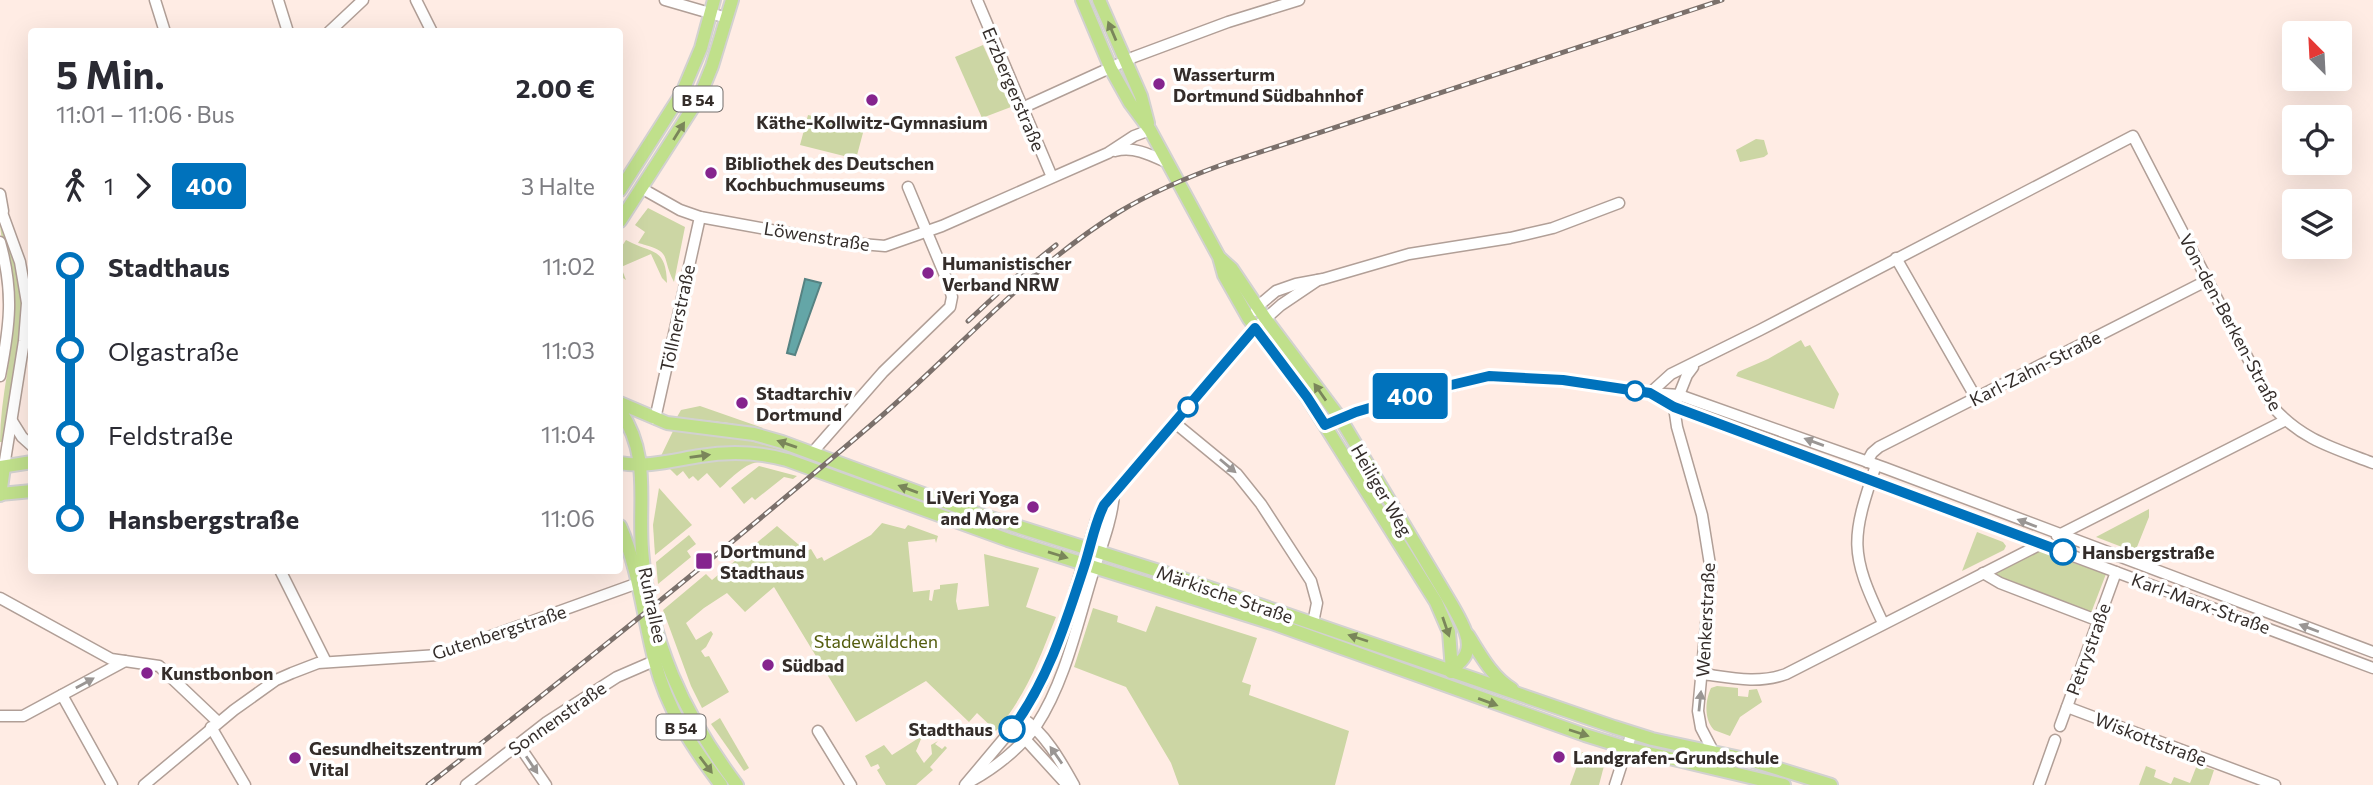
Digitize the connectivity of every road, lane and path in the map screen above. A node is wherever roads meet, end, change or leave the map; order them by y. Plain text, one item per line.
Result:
1 (155, 0) edge
2 (278, 0) edge
3 (363, 0) edge
4 (416, 0) edge
5 (666, 0) edge
6 (714, 0) edge
7 (732, 0) edge
8 (976, 0) edge
9 (1082, 0) edge
10 (1099, 0) edge
11 (1299, 0) edge
12 (710, 14) junction
13 (727, 18) junction
14 (163, 28) edge
15 (287, 28) edge
16 (333, 28) edge
17 (430, 28) edge
18 (1125, 62) junction
19 (1111, 69) junction
20 (1023, 107) junction
21 (1150, 130) junction
22 (1108, 153) junction
23 (1168, 163) junction
24 (1052, 177) junction
25 (623, 185) edge
26 (908, 187) dead end
27 (641, 188) junction
28 (0, 194) edge
29 (1619, 204) dead end
30 (1, 209) edge
31 (623, 216) edge
32 (700, 217) junction
33 (928, 232) junction
34 (0, 242) edge
35 (1219, 257) junction
36 (1896, 258) junction
37 (1318, 280) junction
38 (2208, 280) junction
39 (1257, 307) junction
40 (1265, 318) junction
41 (1255, 328) junction
42 (1696, 363) junction
43 (0, 376) edge
44 (1650, 393) junction
45 (1679, 395) junction
46 (1976, 398) junction
47 (623, 404) edge
48 (1674, 407) junction
49 (623, 416) edge
50 (1340, 418) junction
51 (655, 419) junction
52 (12, 421) junction
53 (2284, 421) junction
54 (1175, 423) junction
55 (1325, 425) junction
56 (28, 442) edge
57 (812, 453) junction
58 (28, 463) edge
59 (623, 463) edge
60 (2373, 463) edge
61 (1872, 464) junction
62 (641, 465) junction
63 (2, 467) edge
64 (1871, 481) junction
65 (28, 491) edge
66 (0, 494) edge
67 (623, 534) edge
68 (2059, 535) junction
69 (2040, 544) junction
70 (1094, 551) junction
71 (1090, 565) junction
72 (2116, 572) junction
73 (1983, 573) junction
74 (282, 574) edge
75 (638, 583) junction
76 (1, 599) edge
77 (2099, 621) junction
78 (1313, 623) junction
79 (1883, 623) junction
80 (1464, 629) junction
81 (2373, 652) edge
82 (125, 661) junction
83 (654, 661) junction
84 (326, 662) junction
85 (2373, 668) edge
86 (1452, 670) junction
87 (1703, 674) junction
88 (1446, 685) junction
89 (1521, 694) junction
90 (62, 695) junction
91 (2067, 707) junction
92 (0, 716) edge
93 (1021, 717) junction
94 (214, 725) junction
95 (2060, 726) dead end
96 (1035, 727) junction
97 (818, 731) dead end
98 (1632, 732) junction
99 (1025, 739) junction
100 (2055, 740) dead end
101 (518, 744) junction
102 (1627, 748) junction
103 (1713, 751) junction
104 (966, 784) edge
105 (113, 785) edge
106 (145, 785) edge
107 (245, 785) edge
108 (466, 785) edge
109 (546, 785) edge
110 (721, 785) edge
111 (737, 785) edge
112 (851, 785) edge
113 (1067, 785) edge
114 (1074, 785) edge
115 (1615, 785) edge
116 (1784, 785) edge
117 (1831, 785) edge
118 (2039, 785) edge
119 (2275, 785) edge

1 - 14 street
2 - 15 street
3 - 16 street
4 - 17 street
5 - 12 street
6 - 12 main road, B 54
7 - 13 main road, B 54
8 - 20 street, Erzbergerstraße
9 - 19 main road, Heiliger Weg
18 -> 10 main road, Heiliger Weg
11 - 18 street
12 - 13 street
12 - 25 main road, B 54
27 -> 13 main road, B 54
18 - 19 street
18 - 21 main road, Heiliger Weg
19 - 20 street
19 - 21 main road, Heiliger Weg
20 - 24 street, Erzbergerstraße
21 - 22 street, Löwenstraße
21 - 23 main road, Heiliger Weg
22 - 23 street, Löwenstraße
22 - 24 street, Löwenstraße
23 - 35 main road, Heiliger Weg
24 - 33 street, Löwenstraße
26 - 33 street
27 - 31 main road, B 54
27 - 32 street, Löwenstraße
28 - 30 street
29 - 37 street
30 - 52 street
32 - 33 street, Löwenstraße
32 - 51 street, Töllnerstraße
33 - 57 street
34 - 43 street
35 - 39 main road, Heiliger Weg
35 - 41 main road, Heiliger Weg
36 - 38 street, Von-den-Berken-Straße
36 - 42 street
36 - 46 street
37 - 39 street
37 - 40 street
38 - 46 street, Karl-Zahn-Straße
38 - 53 street, Von-den-Berken-Straße
39 - 40 main road, Heiliger Weg
39 - 41 street
40 - 41 street
50 -> 40 main road, Heiliger Weg
41 - 54 street
41 - 55 main road, Heiliger Weg
42 - 44 street
42 - 45 street
44 - 45 street, Karl-Marx-Straße
44 - 48 street, Karl-Marx-Straße
44 - 50 street
45 - 48 street
61 -> 45 street, Karl-Marx-Straße
46 - 61 street, Karl-Zahn-Straße
47 - 51 main road, Märkische Straße
48 - 64 street, Karl-Marx-Straße
48 - 87 street, Wenkerstraße
49 - 62 main road, Ruhrallee / B 54
50 - 55 street
50 - 80 main road, Heiliger Weg
57 -> 51 main road, Märkische Straße
52 - 56 street
52 - 63 street
53 - 60 street, Von-den-Berken-Straße
53 - 68 street
54 - 70 street
54 -> 78 street
55 -> 86 main road, Heiliger Weg
70 -> 57 main road, Märkische Straße
58 - 63 main road
59 - 62 main road, Märkische Straße
61 - 64 street
68 -> 61 street, Karl-Marx-Straße
62 -> 71 main road, Märkische Straße
62 - 111 main road, Ruhrallee / B 54
63 - 66 main road
64 - 69 street, Karl-Marx-Straße
64 - 79 street
65 - 66 main road
67 - 75 main road, Ruhrallee / B 54
68 - 69 street
81 -> 68 street, Karl-Marx-Straße
69 - 72 street, Karl-Marx-Straße
69 - 73 street
70 - 71 street
70 - 78 main road, Märkische Straße
71 - 88 main road, Märkische Straße
71 - 93 street
71 - 96 street
72 - 77 street, Petrystraße
72 - 85 street, Karl-Marx-Straße
73 - 77 street
73 - 79 street
74 - 84 street
75 - 83 main road, Ruhrallee / B 54
75 - 84 street, Gutenbergstraße
76 - 82 street
77 - 91 street, Petrystraße
86 -> 78 main road, Märkische Straße
79 - 87 street
80 - 86 main road, Heiliger Weg
80 - 89 main road
90 -> 82 street
82 - 94 street
83 - 101 street, Sonnenstraße
83 -> 110 main road, Ruhrallee / B 54
84 - 94 street, Gutenbergstraße
86 - 88 main road, Heiliger Weg
86 - 89 main road, Märkische Straße
103 -> 87 street, Wenkerstraße
88 -> 102 main road, Märkische Straße
89 - 98 main road, Märkische Straße
90 - 92 street
90 - 105 street
91 - 95 street, Petrystraße
91 - 119 street, Wiskottstraße
93 - 96 street
93 - 99 street
93 - 104 street
94 - 106 street, Gutenbergstraße
94 - 107 street
96 - 99 street
114 -> 96 street
97 - 112 street
98 - 102 street
98 - 103 main road, Märkische Straße
99 - 104 street
99 - 113 street
100 - 118 street
101 - 108 street, Sonnenstraße
101 -> 109 street
102 - 115 street
102 - 116 main road, Märkische Straße
103 - 117 main road, Märkische Straße

